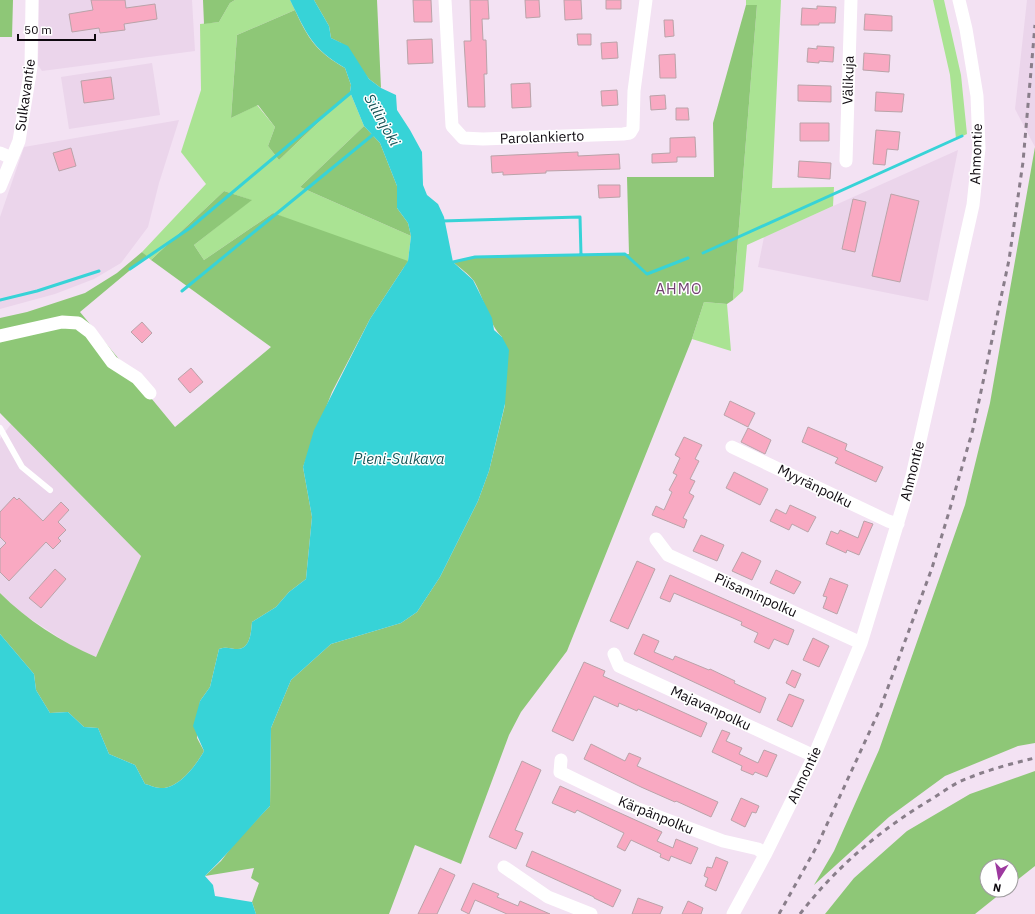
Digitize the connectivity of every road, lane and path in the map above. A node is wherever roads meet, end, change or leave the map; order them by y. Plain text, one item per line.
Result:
1 (32, 0) edge
2 (445, 0) edge
3 (646, 0) edge
4 (851, 0) edge
5 (959, 0) edge
6 (6, 155) edge
7 (846, 161) dead end
8 (0, 187) edge
9 (0, 336) edge
10 (150, 393) dead end
11 (0, 428) edge
12 (732, 447) dead end
13 (50, 490) dead end
14 (898, 524) junction
15 (656, 539) dead end
16 (861, 643) junction
17 (614, 654) dead end
18 (814, 756) junction
19 (561, 760) dead end
20 (765, 855) junction
21 (504, 867) dead end
22 (591, 914) edge
23 (733, 914) edge

1 - 6 street, Sulkavantie
2 - 3 street, Parolankierto
4 - 7 street, Välikuja
5 - 14 street, Ahmontie
6 - 8 street, Sulkavantie
9 - 10 street
11 - 13 lane
12 - 14 street, Myyränpolku
14 - 16 street, Ahmontie
15 - 16 street, Piisaminpolku
16 - 18 street, Ahmontie
17 - 18 street, Majavanpolku
18 - 20 street, Ahmontie
19 - 20 street, Kärpänpolku
20 - 23 street, Ahmontie
21 - 22 street

